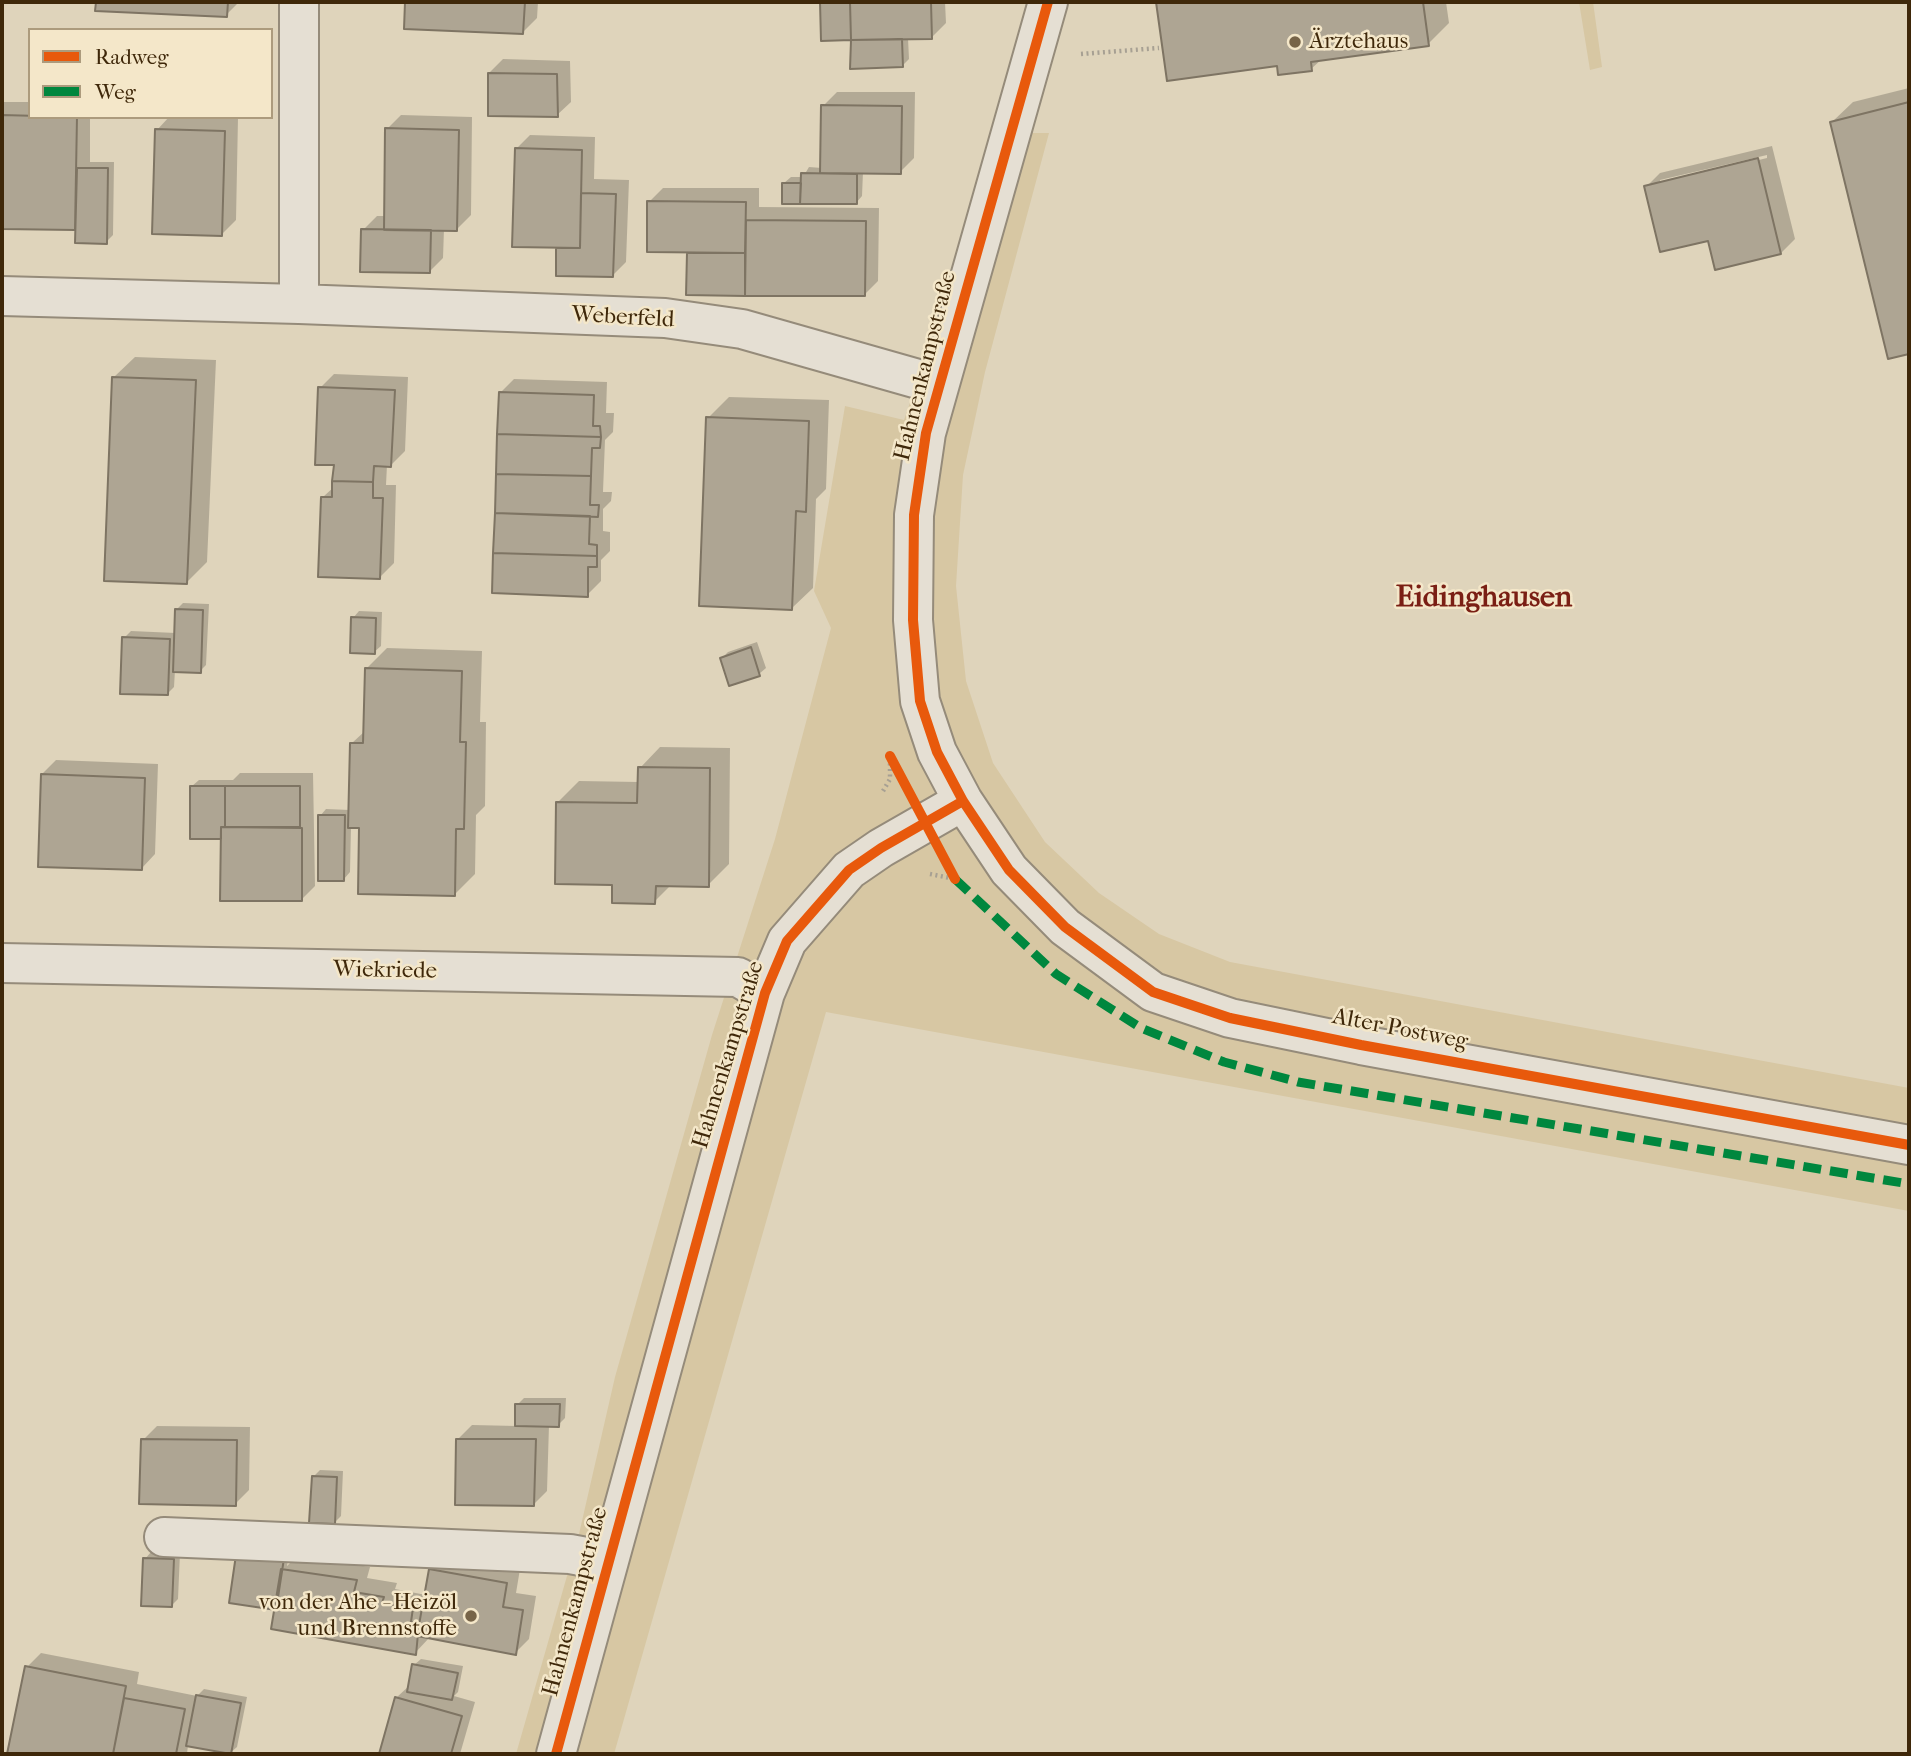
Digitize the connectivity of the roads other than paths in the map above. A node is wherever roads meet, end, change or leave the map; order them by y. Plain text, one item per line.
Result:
1 (299, 2) edge
2 (1048, 2) edge
3 (2, 296) edge
4 (299, 304) junction
5 (939, 385) junction
6 (963, 802) junction
7 (2, 963) edge
8 (765, 993) junction
9 (1909, 1145) edge
10 (164, 1537) dead end
11 (608, 1562) junction
12 (556, 1754) edge

1 - 4 street
2 - 5 street, Hahnenkampstraße
3 - 4 street, Weberfeld
4 - 5 street, Weberfeld
5 - 6 street, Hahnenkampstraße
6 - 8 street, Hahnenkampstraße
6 - 9 street, Alter Postweg
7 - 8 street, Wiekriede
8 - 11 street, Hahnenkampstraße
10 - 11 street
11 - 12 street, Hahnenkampstraße

